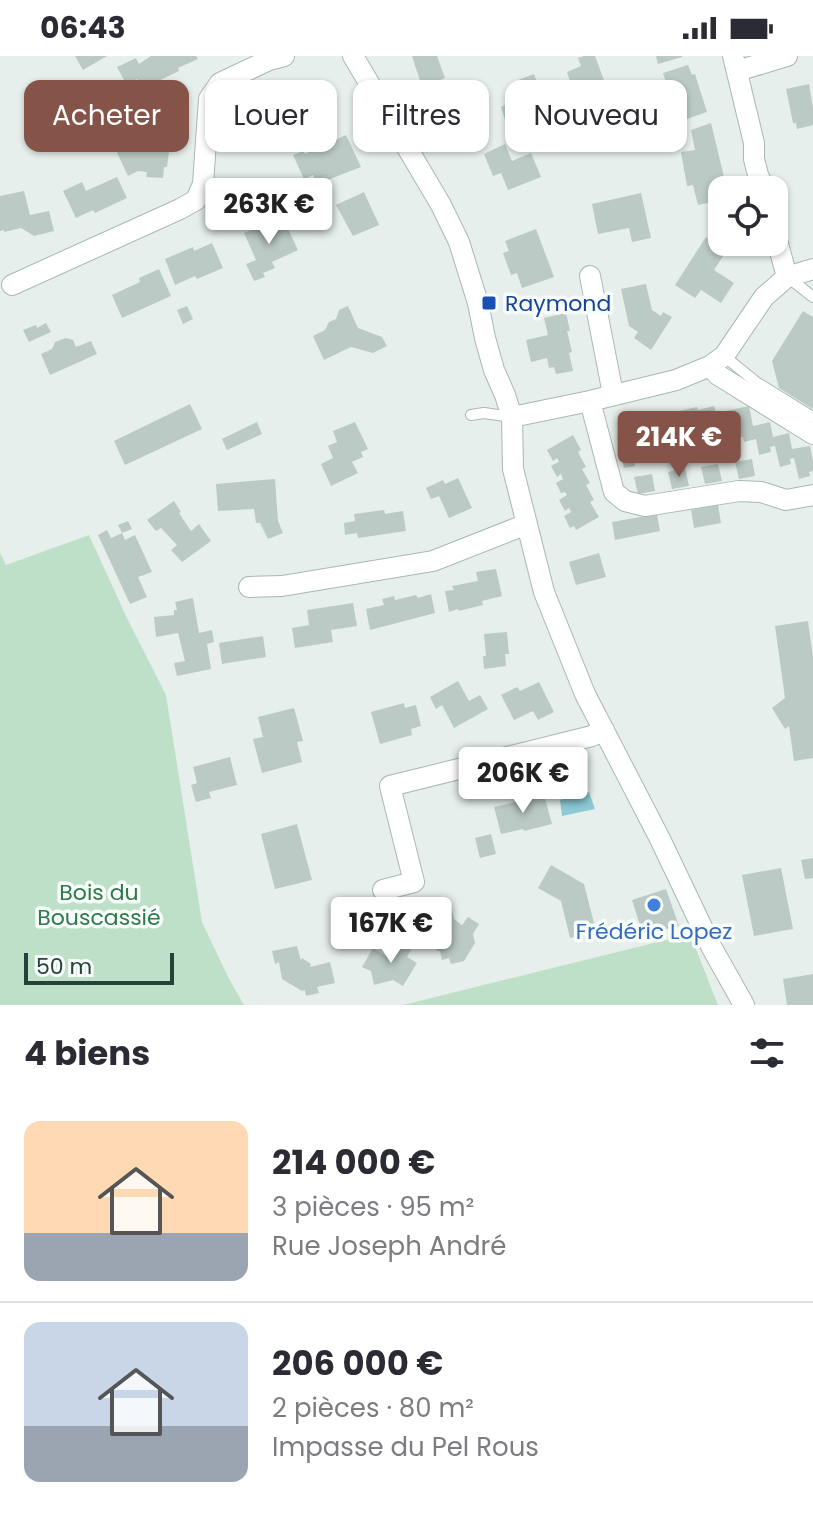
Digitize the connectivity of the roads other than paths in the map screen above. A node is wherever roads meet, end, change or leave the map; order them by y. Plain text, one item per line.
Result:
1 (284, 56) edge
2 (353, 56) edge
3 (787, 56) edge
4 (735, 63) edge
5 (758, 176) edge
6 (781, 256) edge
7 (813, 269) edge
8 (590, 276) dead end
9 (787, 277) junction
10 (12, 285) dead end
11 (813, 297) edge
12 (717, 361) junction
13 (613, 394) junction
14 (590, 401) junction
15 (471, 415) dead end
16 (512, 417) junction
17 (813, 417) edge
18 (813, 434) edge
19 (813, 495) edge
20 (527, 524) junction
21 (249, 587) dead end
22 (604, 730) junction
23 (383, 890) dead end
24 (744, 1005) edge

1 - 10 street
2 - 16 street
3 - 4 street
4 - 5 street
6 - 9 street
7 - 9 street
8 - 13 street
9 - 11 lane
9 - 12 street
12 - 13 street
12 - 17 lane
12 - 18 street
13 - 14 street
14 - 16 street
14 - 19 street
15 - 16 lane
16 - 20 street
20 - 21 street
20 - 22 street
22 - 23 street
22 - 24 street

